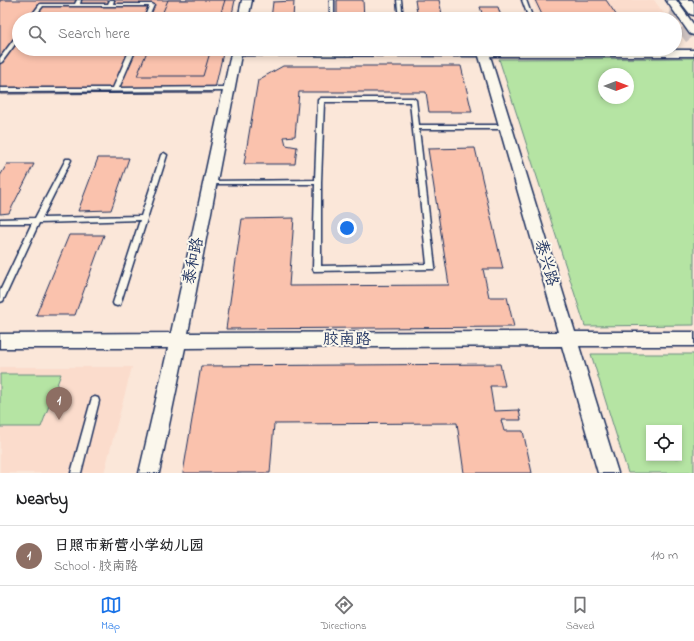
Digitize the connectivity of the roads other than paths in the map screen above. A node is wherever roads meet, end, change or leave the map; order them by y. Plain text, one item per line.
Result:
1 (112, 0) edge
2 (247, 0) edge
3 (332, 0) edge
4 (399, 0) edge
5 (524, 0) edge
6 (671, 0) edge
7 (685, 0) edge
8 (78, 2) edge
9 (110, 5) junction
10 (694, 11) edge
11 (36, 12) edge
12 (149, 12) edge
13 (244, 12) edge
14 (332, 12) edge
15 (400, 12) edge
16 (528, 12) edge
17 (680, 12) edge
18 (682, 15) edge
19 (694, 32) edge
20 (12, 45) edge
21 (682, 53) edge
22 (694, 53) edge
23 (130, 56) edge
24 (236, 56) edge
25 (485, 56) edge
26 (0, 61) edge
27 (229, 89) junction
28 (0, 90) edge
29 (115, 90) junction
30 (416, 127) junction
31 (506, 127) junction
32 (164, 155) dead end
33 (68, 160) dead end
34 (318, 182) junction
35 (210, 183) junction
36 (144, 218) junction
37 (37, 220) junction
38 (0, 221) edge
39 (0, 299) edge
40 (117, 303) dead end
41 (694, 339) edge
42 (569, 340) junction
43 (0, 341) edge
44 (178, 341) junction
45 (95, 401) dead end
46 (76, 473) edge
47 (149, 473) edge
48 (608, 473) edge

1 - 9 lane
2 - 13 street
3 - 14 lane
4 - 15 lane
5 - 16 lane
6 - 17 street
7 - 10 street
8 - 9 lane
8 - 11 lane
9 - 12 lane
18 - 19 street
20 - 26 lane
21 - 22 street
23 - 29 lane
24 - 27 street, 泰和路
25 - 31 street, 泰兴路
27 - 29 lane
27 - 35 street, 泰和路
28 - 29 lane
30 - 31 lane
30 - 34 lane
30 - 34 lane
31 - 42 street, 泰兴路
32 - 36 lane
33 - 37 lane
34 - 35 lane
35 - 44 street, 泰和路
36 - 37 lane
36 - 40 lane
37 - 38 lane
37 - 39 lane
41 - 42 street, 胶南路
42 - 44 street, 胶南路
42 - 48 street, 泰兴路
43 - 44 street, 胶南路
44 - 47 street, 泰和路
45 - 46 lane

